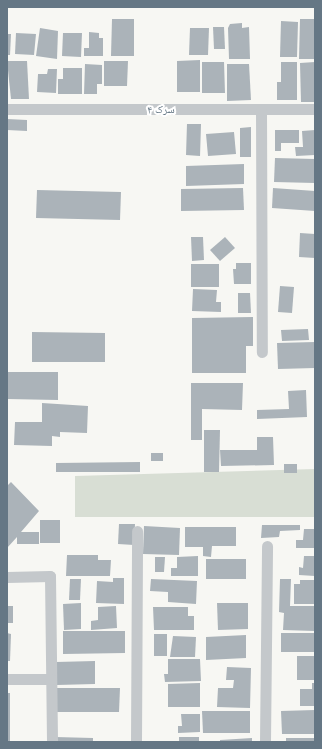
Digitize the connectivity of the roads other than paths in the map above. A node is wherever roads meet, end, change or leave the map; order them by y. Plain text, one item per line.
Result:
1 (7, 109) edge
2 (315, 109) edge
3 (261, 110) junction
4 (262, 352) dead end
5 (137, 532) dead end
6 (267, 546) dead end
7 (7, 577) edge
8 (7, 679) edge
9 (51, 679) junction
10 (52, 742) edge
11 (136, 742) edge
12 (265, 742) edge

1 - 3 street, سرک ۴
2 - 3 street, سرک ۴
3 - 4 street
5 - 11 street
6 - 12 street
7 - 9 street
8 - 9 street
9 - 10 street

